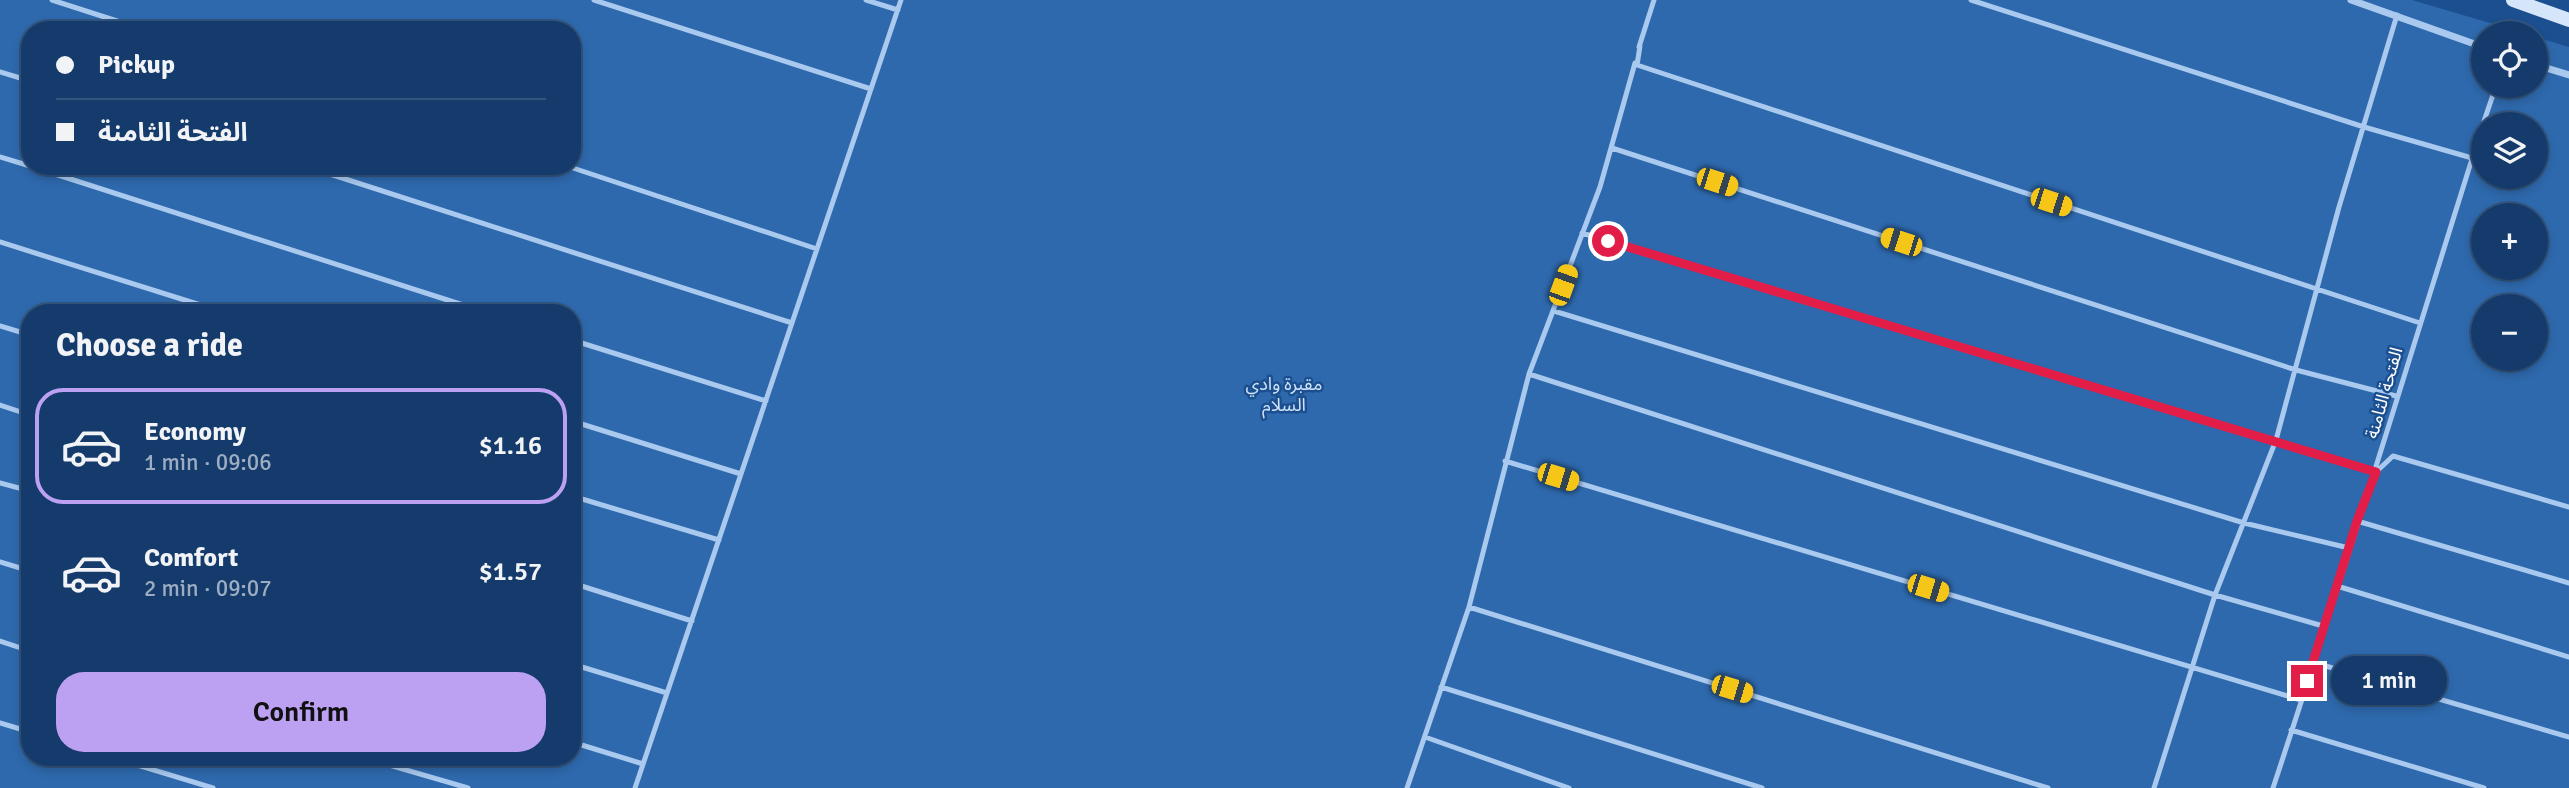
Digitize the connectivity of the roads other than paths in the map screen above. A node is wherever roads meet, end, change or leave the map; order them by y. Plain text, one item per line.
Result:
1 (52, 0) edge
2 (594, 0) edge
3 (866, 0) edge
4 (901, 0) edge
5 (1654, 0) edge
6 (1971, 0) edge
7 (2351, 0) edge
8 (2512, 0) edge
9 (898, 10) junction
10 (2397, 15) junction
11 (2569, 20) edge
12 (117, 21) edge
13 (2471, 43) edge
14 (1640, 46) junction
15 (2548, 69) edge
16 (0, 72) edge
17 (2569, 75) edge
18 (21, 78) edge
19 (871, 89) junction
20 (2364, 127) junction
21 (1612, 148) junction
22 (0, 156) edge
23 (2471, 158) edge
24 (2471, 161) edge
25 (21, 163) edge
26 (581, 171) edge
27 (58, 175) edge
28 (333, 175) edge
29 (1582, 233) junction
30 (0, 242) edge
31 (817, 248) junction
32 (2316, 287) junction
33 (197, 304) edge
34 (460, 304) edge
35 (1554, 311) junction
36 (792, 323) junction
37 (2420, 323) junction
38 (0, 326) edge
39 (21, 332) edge
40 (581, 343) edge
41 (2296, 370) junction
42 (1529, 374) junction
43 (2396, 396) junction
44 (766, 401) junction
45 (0, 405) edge
46 (21, 412) edge
47 (581, 424) edge
48 (2276, 440) junction
49 (1505, 461) junction
50 (2376, 472) junction
51 (741, 474) junction
52 (0, 483) edge
53 (21, 489) edge
54 (581, 499) edge
55 (2569, 507) edge
56 (2357, 521) junction
57 (2244, 523) junction
58 (719, 540) junction
59 (2349, 548) junction
60 (0, 562) edge
61 (21, 568) edge
62 (2569, 583) edge
63 (581, 586) edge
64 (2337, 586) junction
65 (2215, 595) junction
66 (1469, 607) junction
67 (692, 621) junction
68 (2323, 626) junction
69 (0, 641) edge
70 (21, 648) edge
71 (2569, 657) edge
72 (2312, 662) junction
73 (581, 667) edge
74 (2193, 667) junction
75 (1441, 687) junction
76 (667, 693) junction
77 (2301, 700) junction
78 (0, 723) edge
79 (21, 729) edge
80 (2291, 730) junction
81 (1425, 737) junction
82 (2569, 737) edge
83 (581, 745) edge
84 (643, 764) junction
85 (140, 766) edge
86 (392, 766) edge
87 (213, 788) edge
88 (468, 788) edge
89 (635, 788) edge
90 (1407, 788) edge
91 (1569, 788) edge
92 (1762, 788) edge
93 (2048, 788) edge
94 (2154, 788) edge
95 (2273, 788) edge
96 (2484, 788) edge

1 - 12 lane
2 - 19 lane
3 - 9 lane
4 - 9 lane
5 - 14 lane
6 - 20 lane
7 - 10 street
8 - 11 main road
9 - 19 lane
10 - 13 street
10 - 20 lane
14 - 21 lane
14 - 32 lane
15 - 17 street
16 - 18 lane
19 - 31 lane
20 - 23 lane
20 - 32 lane
21 - 29 lane
21 - 41 lane
22 - 25 lane
24 - 37 lane, الفتحة الثامنة
26 - 31 lane
27 - 34 lane
28 - 36 lane
29 - 35 lane
29 - 48 lane
30 - 33 lane
31 - 36 lane
32 - 37 lane
32 - 41 lane
35 - 42 lane
35 - 57 lane
36 - 44 lane
37 - 43 lane, الفتحة الثامنة
38 - 39 lane
40 - 44 lane
41 - 43 lane
41 - 48 lane
42 - 49 lane
42 - 65 lane
43 - 50 lane, الفتحة الثامنة
44 - 51 lane
45 - 46 lane
47 - 51 lane
48 - 50 lane
48 - 57 lane
49 - 66 lane
49 - 74 lane
50 - 55 lane
50 - 56 lane, الفتحة الثامنة
51 - 58 lane
52 - 53 lane
54 - 58 lane
56 - 59 lane, الفتحة الثامنة
56 - 62 lane
57 - 59 lane
57 - 65 lane
58 - 67 lane
59 - 64 lane, الفتحة الثامنة
60 - 61 lane
63 - 67 lane
64 - 68 lane, الفتحة الثامنة
64 - 71 lane
65 - 68 lane
65 - 74 lane
66 - 75 lane
66 - 93 lane
67 - 76 lane
68 - 72 lane, الفتحة الثامنة
69 - 70 lane
72 - 77 lane, الفتحة الثامنة
72 - 82 lane
73 - 76 lane
74 - 77 lane
74 - 94 lane
75 - 81 lane
75 - 92 lane
76 - 84 lane
77 - 80 lane, الفتحة الثامنة
78 - 79 lane
80 - 95 lane, الفتحة الثامنة
80 - 96 lane
81 - 90 lane
81 - 91 lane
83 - 84 lane
84 - 89 lane
85 - 87 lane
86 - 88 lane

